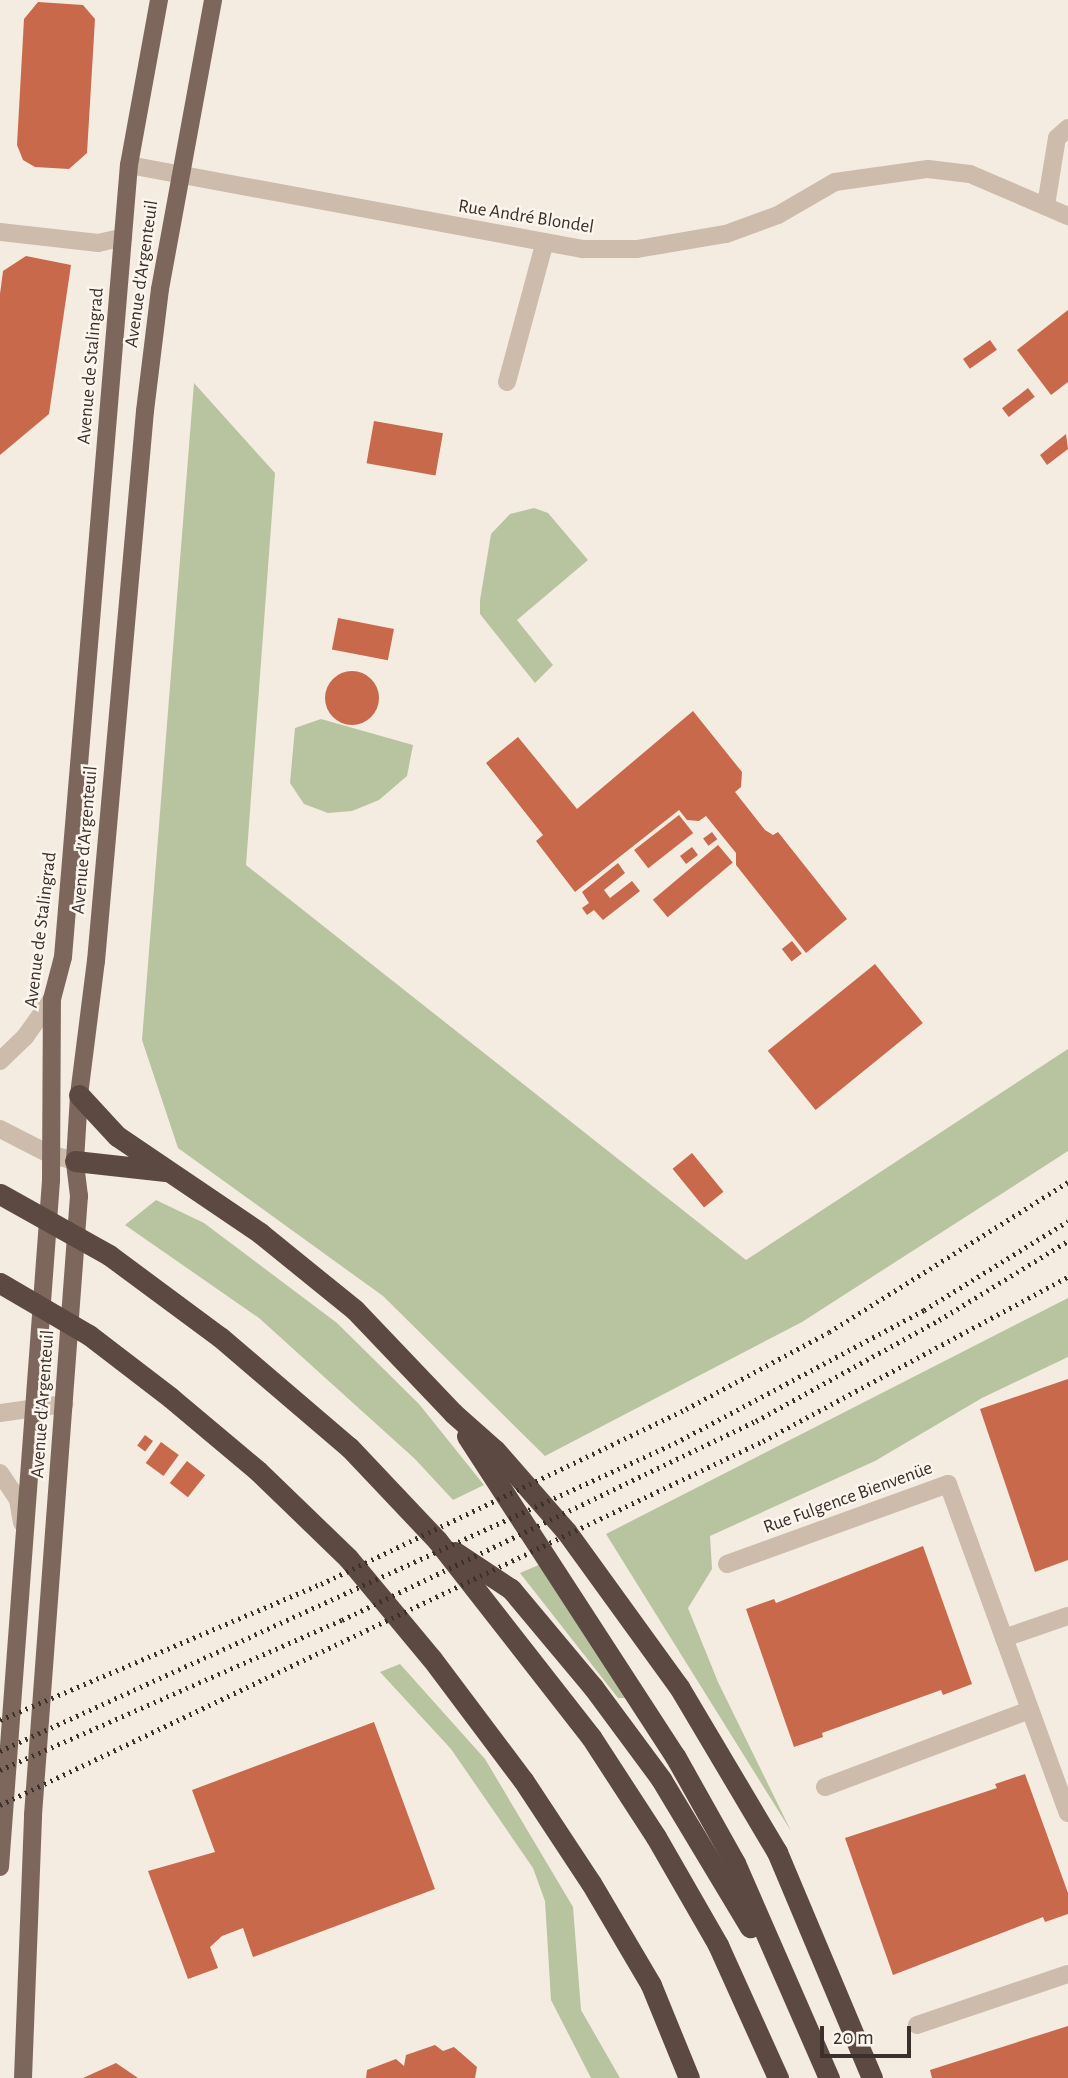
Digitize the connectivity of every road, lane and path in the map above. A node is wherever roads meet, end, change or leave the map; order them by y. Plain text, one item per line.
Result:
1 (159, 0) edge
2 (213, 0) edge
3 (1068, 128) edge
4 (129, 165) junction
5 (180, 171) junction
6 (1046, 205) junction
7 (1068, 216) edge
8 (0, 232) edge
9 (123, 237) junction
10 (544, 245) junction
11 (507, 382) dead end
12 (52, 999) junction
13 (0, 1061) edge
14 (79, 1095) junction
15 (0, 1129) edge
16 (48, 1154) junction
17 (75, 1161) junction
18 (167, 1172) junction
19 (0, 1194) edge
20 (0, 1283) edge
21 (64, 1404) junction
22 (35, 1408) junction
23 (0, 1413) edge
24 (453, 1413) junction
25 (0, 1473) edge
26 (437, 1540) junction
27 (26, 1552) junction
28 (727, 1564) dead end
29 (1068, 1616) edge
30 (1004, 1638) junction
31 (1030, 1710) junction
32 (825, 1787) dead end
33 (1068, 1813) edge
34 (0, 1867) edge
35 (1068, 1974) edge
36 (917, 2025) dead end
37 (823, 2063) edge
38 (23, 2078) edge
39 (689, 2078) edge
40 (778, 2078) edge
41 (872, 2078) edge

1 - 4 main road, Avenue de Stalingrad
2 - 5 main road, Avenue d'Argenteuil
3 - 6 street
4 - 5 street, Rue André Blondel
4 - 9 main road, Avenue de Stalingrad
5 - 10 street, Rue André Blondel
5 - 14 main road, Avenue d'Argenteuil
6 - 7 street, Rue André Blondel
6 - 10 street, Rue André Blondel
8 - 9 street
9 - 12 main road, Avenue de Stalingrad
10 - 11 street
12 - 13 street
12 - 16 main road, Avenue de Stalingrad
14 - 17 main road, Avenue d'Argenteuil
14 - 18 highway
15 - 16 street
16 - 17 street
16 - 22 main road, Avenue de Stalingrad
17 - 18 highway
17 - 21 main road, Avenue d'Argenteuil
18 - 24 highway
19 - 26 highway
20 - 39 highway
21 - 22 street
21 - 38 main road, Avenue d'Argenteuil
22 - 23 street
22 - 27 main road, Avenue de Stalingrad
24 - 37 highway
24 - 41 highway
25 - 27 street
26 - 37 highway
26 - 40 highway
27 - 34 main road, Avenue de Stalingrad
28 - 30 street, Rue Fulgence Bienvenüe
29 - 30 street
30 - 31 street, Rue Fulgence Bienvenüe
31 - 32 street
31 - 33 street, Rue Fulgence Bienvenüe
35 - 36 street

